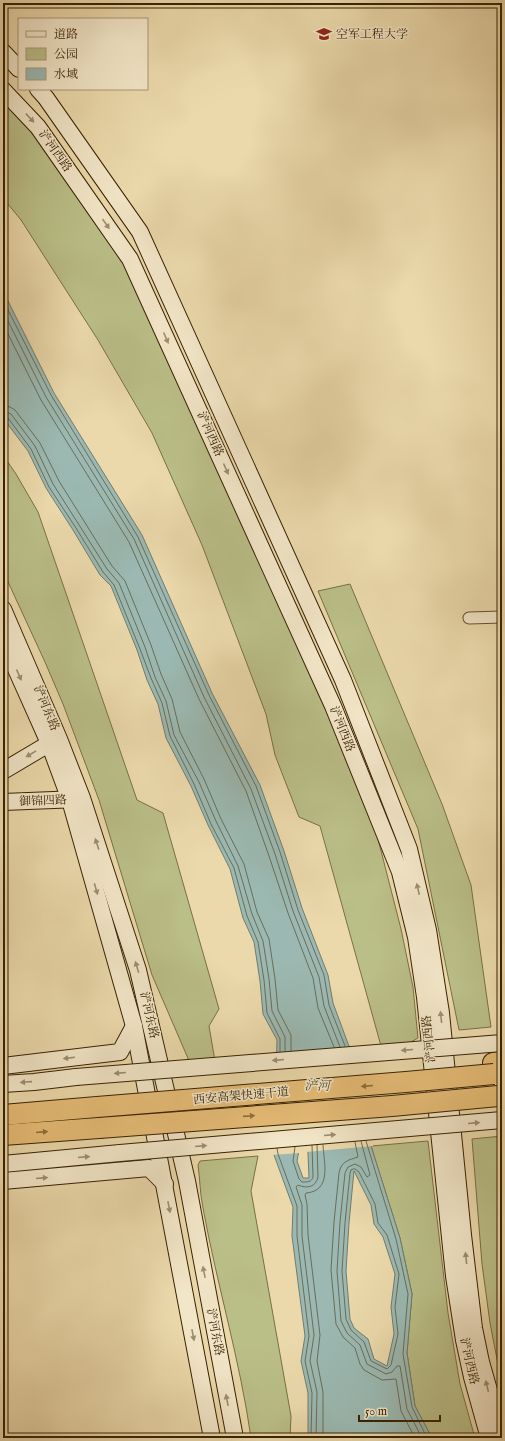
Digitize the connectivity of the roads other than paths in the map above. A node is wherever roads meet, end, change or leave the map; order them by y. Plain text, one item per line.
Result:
1 (3, 52) edge
2 (18, 68) edge
3 (3, 90) edge
4 (39, 90) edge
5 (3, 610) edge
6 (502, 617) edge
7 (468, 618) dead end
8 (3, 640) edge
9 (54, 741) junction
10 (3, 771) edge
11 (76, 799) junction
12 (3, 802) edge
13 (134, 1026) junction
14 (502, 1043) edge
15 (3, 1066) edge
16 (498, 1068) edge
17 (3, 1084) edge
18 (500, 1104) edge
19 (3, 1115) edge
20 (3, 1136) edge
21 (3, 1164) edge
22 (3, 1181) edge
23 (165, 1184) junction
24 (502, 1436) edge
25 (212, 1438) edge
26 (235, 1438) edge
27 (489, 1438) edge

1 - 2 main road
3 -> 27 main road, 浐河西路
24 -> 4 main road, 浐河西路
5 - 9 main road, 浐河东路
6 - 7 street
8 -> 9 main road, 浐河东路
9 -> 10 main road
9 - 11 main road, 浐河东路
11 - 12 main road, 御锦四路
11 -> 13 main road, 浐河东路
26 -> 11 main road, 浐河东路
13 -> 15 main road
13 - 23 main road, 浐河东路
14 -> 17 main road, bridge
16 -> 19 highway, 西安高架快速干道, bridge
20 -> 18 highway, 西安高架快速干道, bridge
21 -> 18 main road, bridge
22 -> 23 main road
23 -> 25 main road, 浐河东路

